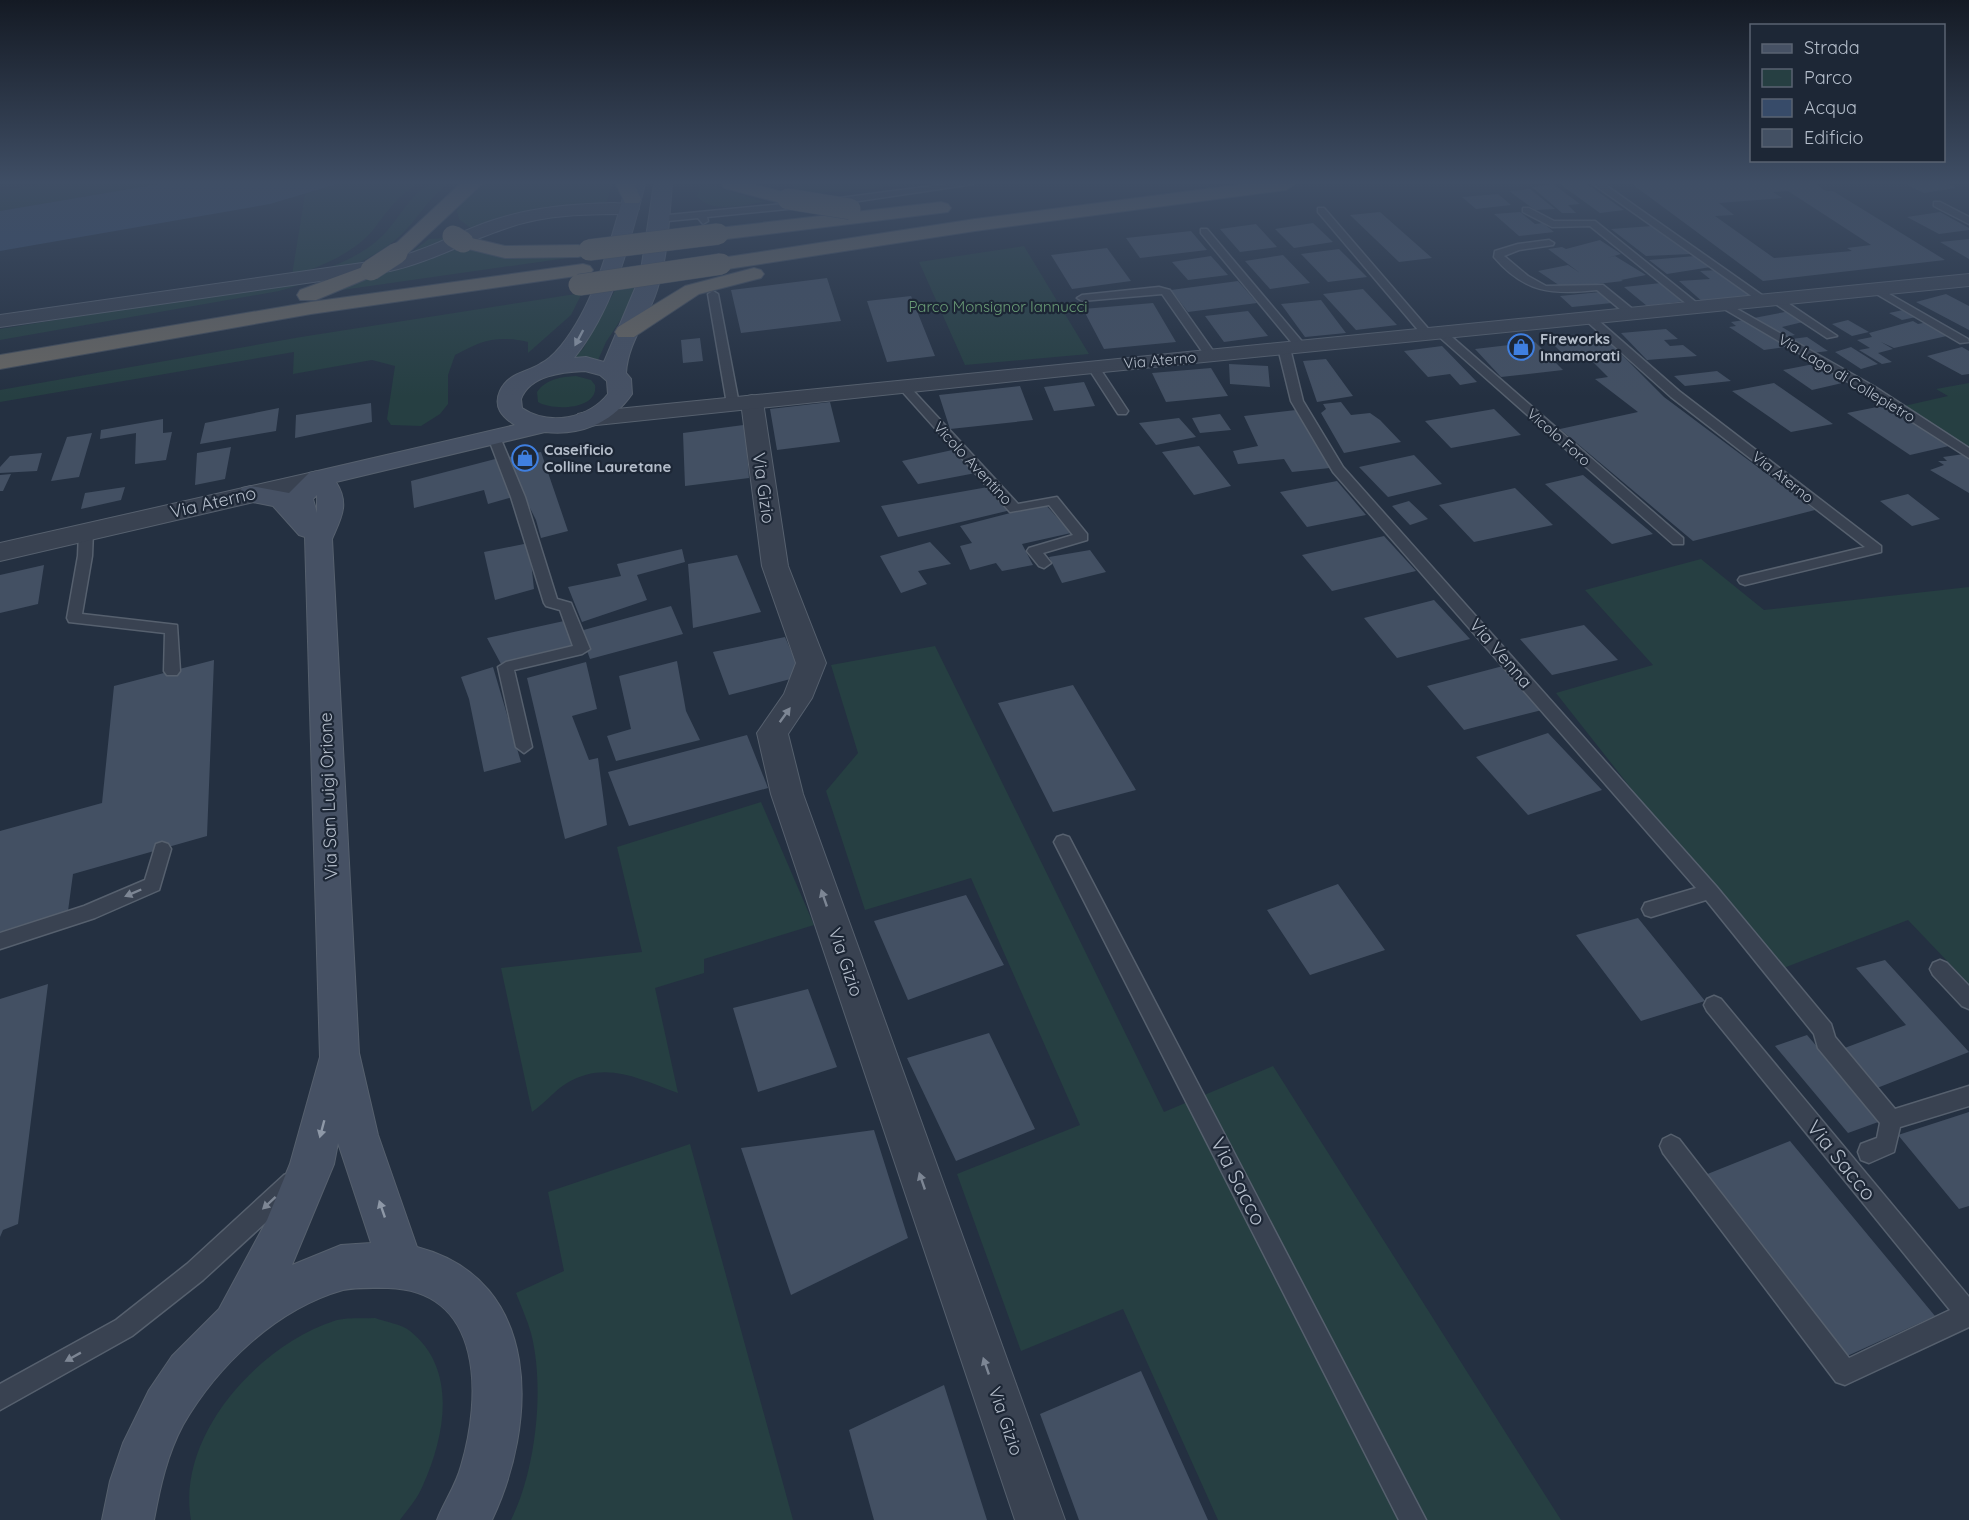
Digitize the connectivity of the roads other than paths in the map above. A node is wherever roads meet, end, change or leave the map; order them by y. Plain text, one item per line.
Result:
1 (711, 254) edge
2 (394, 255) edge
3 (429, 255) edge
4 (522, 255) edge
5 (612, 255) edge
6 (653, 255) edge
7 (703, 255) edge
8 (703, 255) edge
9 (710, 255) edge
10 (712, 255) edge
11 (877, 255) edge
12 (1222, 255) edge
13 (1362, 255) edge
14 (1499, 255) edge
15 (1632, 255) edge
16 (1703, 255) edge
17 (584, 268) junction
18 (1969, 280) edge
19 (1877, 290) junction
20 (1082, 297) dead end
21 (1770, 300) junction
22 (1723, 304) junction
23 (1697, 307) junction
24 (1631, 313) junction
25 (1588, 317) junction
26 (0, 321) edge
27 (626, 332) junction
28 (1434, 334) junction
29 (150, 336) junction
30 (1831, 336) dead end
31 (1964, 341) dead end
32 (1293, 348) junction
33 (1210, 355) junction
34 (0, 362) edge
35 (1093, 366) junction
36 (551, 368) junction
37 (0, 378) edge
38 (617, 383) junction
39 (903, 386) junction
40 (508, 399) junction
41 (743, 403) junction
42 (1122, 411) dead end
43 (587, 419) junction
44 (544, 425) junction
45 (494, 437) junction
46 (425, 453) junction
47 (1969, 454) edge
48 (380, 464) junction
49 (318, 479) junction
50 (251, 494) junction
51 (331, 512) junction
52 (86, 531) junction
53 (312, 533) junction
54 (1678, 541) dead end
55 (0, 552) edge
56 (1044, 563) dead end
57 (1745, 580) dead end
58 (172, 670) dead end
59 (524, 747) dead end
60 (1063, 842) dead end
61 (162, 849) dead end
62 (1710, 891) junction
63 (1651, 909) dead end
64 (0, 941) edge
65 (1940, 969) dead end
66 (1969, 1000) edge
67 (1714, 1005) dead end
68 (339, 1053) junction
69 (1969, 1096) edge
70 (1891, 1120) junction
71 (1671, 1146) dead end
72 (1869, 1152) dead end
73 (312, 1164) junction
74 (401, 1265) junction
75 (1968, 1314) edge
76 (234, 1326) junction
77 (0, 1398) edge
78 (128, 1520) edge
79 (463, 1520) edge
80 (1040, 1520) edge
81 (1413, 1520) edge

1 - 41 lane
2 - 29 highway, bridge
3 - 26 street
4 - 17 highway
5 -> 36 main road
6 - 27 main road
7 - 17 highway, bridge
8 - 17 highway, bridge
9 - 27 highway
10 - 11 highway
12 - 32 lane
13 - 28 lane, Vicolo Foro
14 - 24 lane
15 - 23 lane
16 - 21 lane
17 - 29 highway
17 - 37 highway
18 - 19 street, Via Aterno
19 - 21 street, Via Aterno
19 - 31 lane
20 - 33 lane
21 - 22 street, Via Aterno
21 - 30 lane
22 - 23 street, Via Aterno
22 - 47 lane, Via Lago di Collepietro
23 - 24 street, Via Aterno
24 - 25 street, Via Aterno
25 - 28 street, Via Aterno
25 - 57 lane, Via Aterno
27 - 38 main road
28 - 32 street, Via Aterno
28 - 54 lane, Vicolo Foro
29 - 34 highway
32 - 33 street, Via Aterno
32 - 62 lane, Via Venna
33 - 35 street, Via Aterno
35 - 39 street, Via Aterno
35 - 42 lane
36 - 38 main road
36 - 40 main road, Via Aterno
38 - 41 street, Via Aterno
38 - 43 main road
39 - 41 street, Via Aterno
39 - 56 lane, Vicolo Aventino
40 - 44 main road
40 - 46 main road, Via Aterno
41 - 43 street, Via Aterno
80 -> 41 street, Via Gizio
43 - 44 main road, Via Aterno
44 - 45 main road, Via Aterno
45 - 46 main road, Via Aterno
45 - 59 lane
46 - 48 main road, Via Aterno
48 - 49 main road, Via Aterno
48 - 51 main road, Via San Luigi Orione
49 - 50 street, Via Aterno
49 - 51 main road
49 - 53 main road, Via San Luigi Orione
50 - 52 street, Via Aterno
50 - 53 main road
51 - 53 main road, Via San Luigi Orione
52 - 55 street, Via Aterno
52 - 58 lane
53 - 68 main road, Via San Luigi Orione
60 - 81 lane, Via Sacco
61 -> 64 lane
62 - 63 lane
62 - 70 lane, Via Venna
65 - 66 lane
67 - 75 lane, Via Sacco
68 -> 73 main road, Via San Luigi Orione
74 -> 68 main road, Via San Luigi Orione
69 - 70 lane
70 - 72 lane
71 - 75 lane
73 - 76 main road, Via San Luigi Orione
73 -> 77 lane
74 - 76 main road
74 - 79 main road
76 - 78 main road

